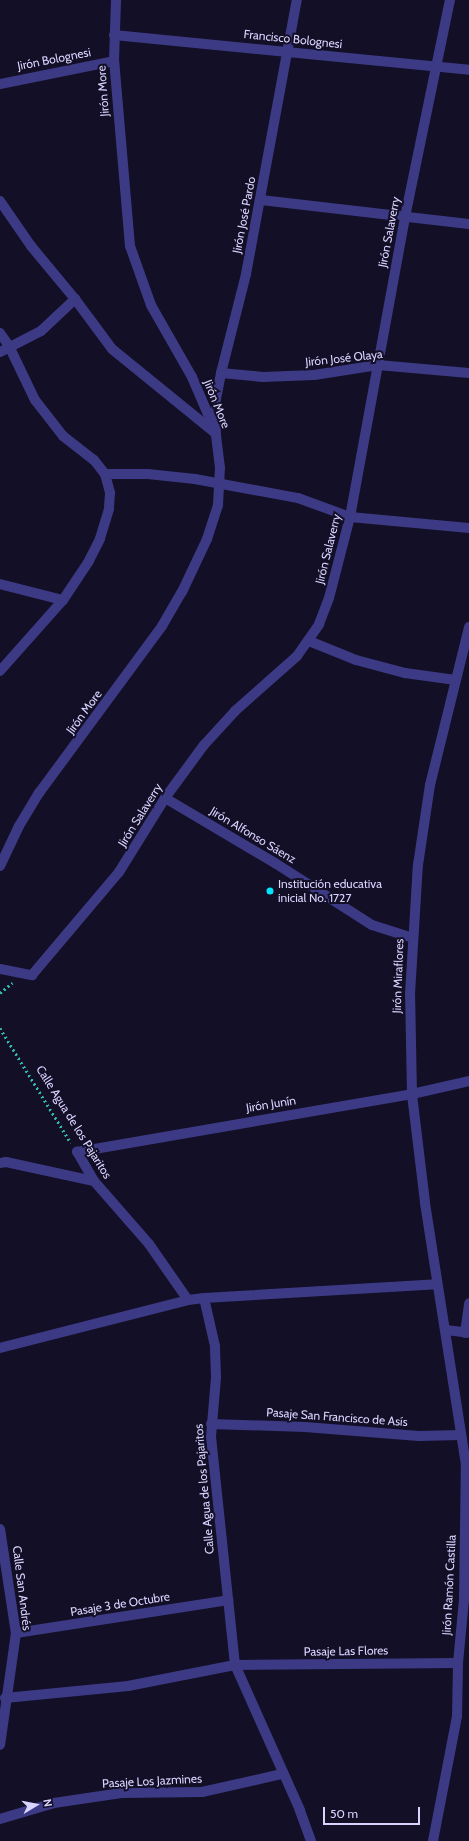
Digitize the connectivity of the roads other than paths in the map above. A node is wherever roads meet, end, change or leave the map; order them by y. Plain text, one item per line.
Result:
1 (116, 0) edge
2 (297, 0) edge
3 (450, 0) edge
4 (114, 35) junction
5 (288, 51) junction
6 (114, 61) junction
7 (436, 67) junction
8 (469, 70) edge
9 (0, 84) edge
10 (261, 200) junction
11 (0, 201) edge
12 (405, 217) junction
13 (469, 224) edge
14 (75, 299) junction
15 (0, 333) edge
16 (9, 346) junction
17 (0, 352) edge
18 (378, 365) junction
19 (221, 373) junction
20 (469, 373) edge
21 (216, 433) junction
22 (105, 474) junction
23 (220, 484) junction
24 (350, 517) junction
25 (469, 528) edge
26 (0, 584) edge
27 (63, 600) junction
28 (469, 627) edge
29 (309, 641) junction
30 (0, 671) edge
31 (456, 680) junction
32 (165, 798) junction
33 (0, 866) edge
34 (413, 938) junction
35 (0, 969) edge
36 (469, 1081) edge
37 (412, 1094) junction
38 (77, 1152) joint
39 (0, 1163) edge
40 (94, 1181) junction
41 (437, 1284) junction
42 (204, 1298) junction
43 (188, 1300) junction
44 (469, 1303) edge
45 (446, 1330) junction
46 (467, 1333) edge
47 (0, 1348) edge
48 (211, 1424) junction
49 (461, 1435) junction
50 (0, 1529) edge
51 (228, 1600) junction
52 (16, 1633) junction
53 (458, 1663) junction
54 (235, 1665) junction
55 (5, 1698) junction
56 (0, 1745) edge
57 (282, 1774) junction
58 (0, 1819) edge
59 (311, 1841) edge
60 (433, 1841) edge

1 - 4 street, Jirón More
2 - 5 street, Jirón José Pardo
3 - 7 street, Jirón Salaverry
4 - 5 street, Francisco Bolognesi
4 - 6 street, Jirón More
5 - 7 street, Francisco Bolognesi
5 - 10 street, Jirón José Pardo
6 - 9 street, Jirón Bolognesi
6 - 21 street, Jirón More
7 - 8 street, Francisco Bolognesi
7 - 12 street, Jirón Salaverry
10 - 12 street
10 - 19 street, Jirón José Pardo
11 - 14 street
12 - 13 street
12 - 18 street, Jirón Salaverry
14 - 16 street
14 - 21 street
15 - 16 street
16 - 17 street
16 - 22 street
18 - 19 street, Jirón José Olaya
18 - 20 street, Jirón José Olaya
18 - 24 street, Jirón Salaverry
19 - 21 street, Jirón José Pardo
21 - 23 street, Jirón More
22 - 23 street
22 - 27 street
23 - 24 street
23 - 33 street, Jirón More
24 - 25 street
24 - 29 street, Jirón Salaverry
26 - 27 street
27 - 30 street
28 - 31 street, Jirón Miraflores
29 - 31 street
29 - 32 street, Jirón Salaverry
31 - 34 street, Jirón Miraflores
32 - 34 street, Jirón Alfonso Sáenz
32 - 35 street, Jirón Salaverry
34 - 37 street, Jirón Miraflores
36 - 37 street, Jirón Junín
37 - 38 street, Jirón Junín
37 - 41 street, Jirón Miraflores
38 - 40 street, Calle Agua de los Pajaritos
39 - 40 street
40 - 43 street, Calle Agua de los Pajaritos
41 - 42 street
41 - 45 street, Jirón Miraflores
42 - 43 street
42 - 48 street, Calle Agua de los Pajaritos
43 - 47 street
44 - 46 street
45 - 46 street
45 - 49 street, Jirón Ramón Castilla
48 - 49 street, Pasaje San Francisco de Asís
48 - 51 street, Calle Agua de los Pajaritos
49 - 53 street, Jirón Ramón Castilla
50 - 52 street, Calle San Andrés
51 - 52 street, Pasaje 3 de Octubre
51 - 54 street, Calle Agua de los Pajaritos
52 - 55 street, Calle San Andrés
53 - 54 street, Pasaje Las Flores
53 - 60 street, Jirón Ramón Castilla
54 - 55 street, Pasaje Las Flores
54 - 57 street, Calle Agua de los Pajaritos
55 - 56 street, Calle San Andrés
57 - 58 street, Pasaje Los Jazmines
57 - 59 street, Calle Agua de los Pajaritos

